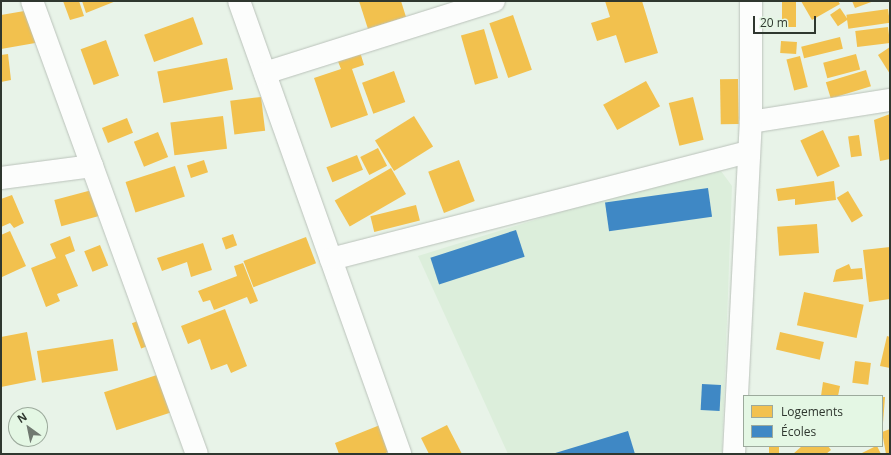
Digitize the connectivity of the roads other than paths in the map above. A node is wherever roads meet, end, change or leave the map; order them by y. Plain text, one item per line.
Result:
1 (32, 1) edge
2 (239, 1) edge
3 (494, 1) edge
4 (751, 1) edge
5 (265, 73) junction
6 (890, 100) edge
7 (751, 122) junction
8 (748, 152) junction
9 (92, 166) junction
10 (1, 178) edge
11 (331, 259) junction
12 (198, 454) edge
13 (400, 454) edge
14 (734, 454) edge

1 - 9 street
2 - 5 street
3 - 5 street
4 - 7 street
5 - 11 street
6 - 7 street
7 - 8 street
8 - 11 street
8 - 14 street
9 - 10 street
9 - 12 street
11 - 13 street

